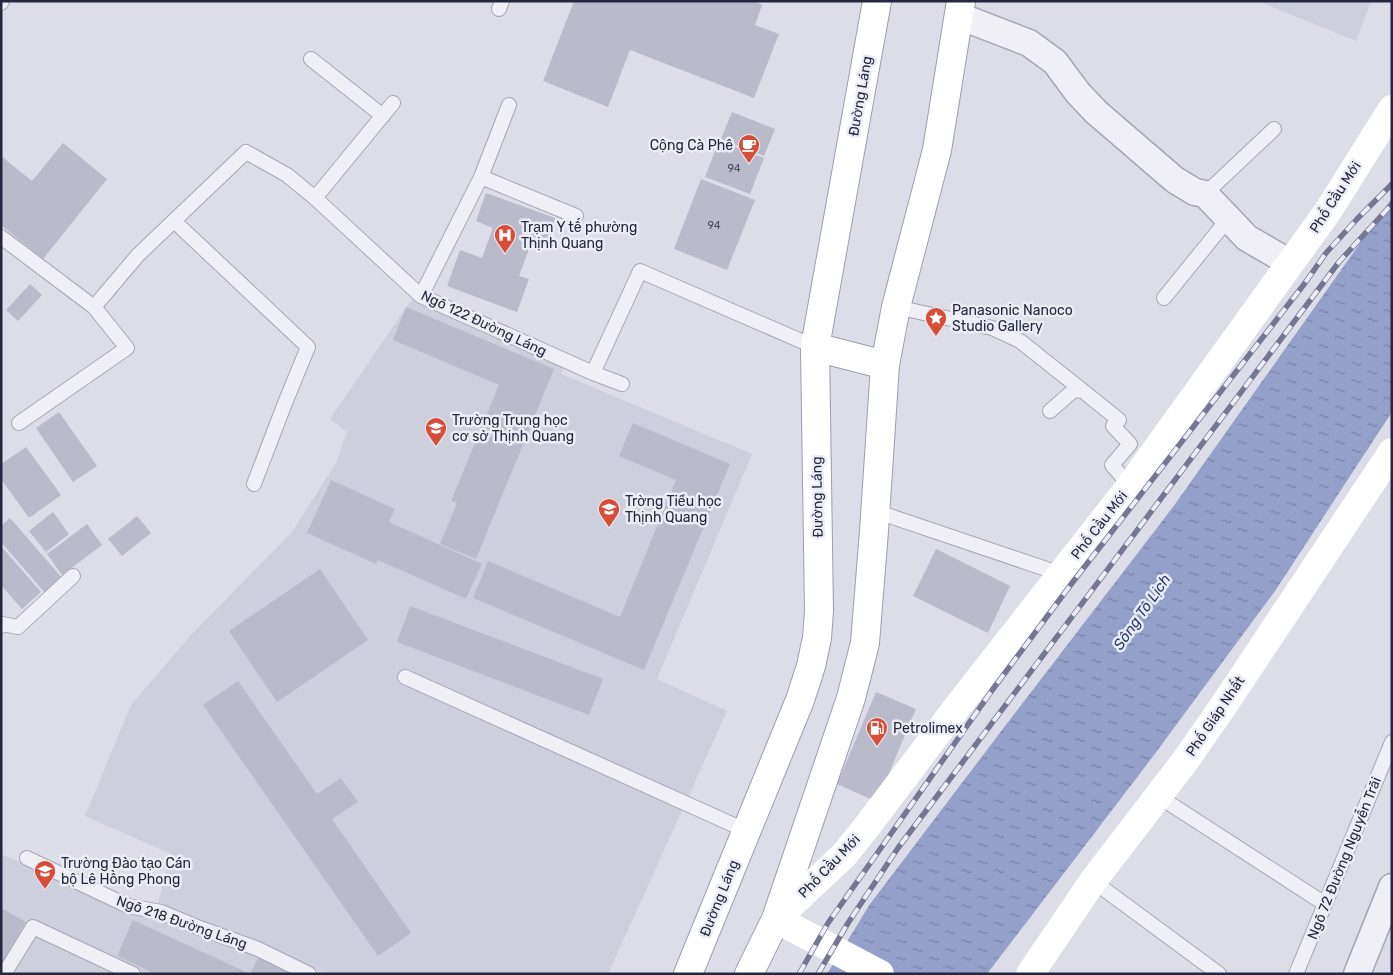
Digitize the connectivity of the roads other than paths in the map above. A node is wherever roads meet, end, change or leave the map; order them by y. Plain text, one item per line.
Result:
1 (877, 1) edge
2 (960, 9) edge
3 (311, 59) dead end
4 (393, 103) dead end
5 (509, 105) dead end
6 (1392, 109) edge
7 (383, 116) junction
8 (1274, 129) dead end
9 (481, 177) junction
10 (1205, 194) junction
11 (315, 198) junction
12 (576, 216) dead end
13 (1228, 218) junction
14 (174, 221) junction
15 (1, 237) edge
16 (1290, 263) junction
17 (421, 296) junction
18 (1164, 298) dead end
19 (94, 307) junction
20 (896, 307) junction
21 (815, 347) junction
22 (885, 366) junction
23 (594, 373) junction
24 (622, 384) dead end
25 (1083, 391) junction
26 (1050, 411) dead end
27 (19, 422) dead end
28 (1392, 452) edge
29 (254, 484) dead end
30 (1130, 486) junction
31 (875, 511) junction
32 (1061, 574) junction
33 (73, 576) dead end
34 (1, 626) edge
35 (405, 677) dead end
36 (1392, 742) edge
37 (1158, 796) junction
38 (747, 831) junction
39 (27, 858) dead end
40 (1094, 881) junction
41 (1392, 887) edge
42 (1325, 904) junction
43 (776, 919) junction
44 (4, 974) edge
45 (133, 974) edge
46 (309, 974) edge
47 (688, 974) edge
48 (750, 974) edge
49 (880, 974) edge
50 (1030, 974) edge
51 (1219, 974) edge
52 (1296, 974) edge
53 (1357, 974) edge

1 - 21 main road, Đường Láng
2 - 10 street
2 - 20 main road
3 - 7 lane
4 - 7 lane
5 - 9 lane
6 - 16 main road, Phố Cầu Mới
7 - 11 lane
8 - 10 lane
9 - 12 lane
9 - 17 lane
10 - 13 street
11 - 14 lane, Ngõ 122 Đường Láng
11 - 17 lane, Ngõ 122 Đường Láng
13 - 16 street
13 - 18 lane
14 - 19 lane, Ngõ 122 Đường Láng
14 - 29 lane
15 - 19 lane
16 - 30 main road, Phố Cầu Mới
17 - 23 lane, Ngõ 122 Đường Láng
19 - 27 lane
20 - 22 main road
20 - 25 lane
21 - 22 main road
21 - 23 lane
21 - 38 main road, Đường Láng
22 - 31 main road
23 - 24 lane, Ngõ 122 Đường Láng
25 - 26 lane
25 - 30 lane
28 - 37 main road, Phố Giáp Nhất
30 - 32 main road, Phố Cầu Mới
31 - 32 lane
31 - 43 main road
32 - 43 main road, Phố Cầu Mới
33 - 34 lane
35 - 38 lane
36 - 42 lane, Ngõ 72 Đường Nguyễn Trãi
37 - 40 main road, Phố Giáp Nhất
37 - 42 lane
38 - 47 main road, Đường Láng
39 - 46 lane, Ngõ 218 Đường Láng
40 - 50 main road, Phố Giáp Nhất
40 - 51 lane
41 - 53 street
42 - 52 lane, Ngõ 72 Đường Nguyễn Trãi
43 - 48 main road
43 - 49 main road
44 - 45 lane

